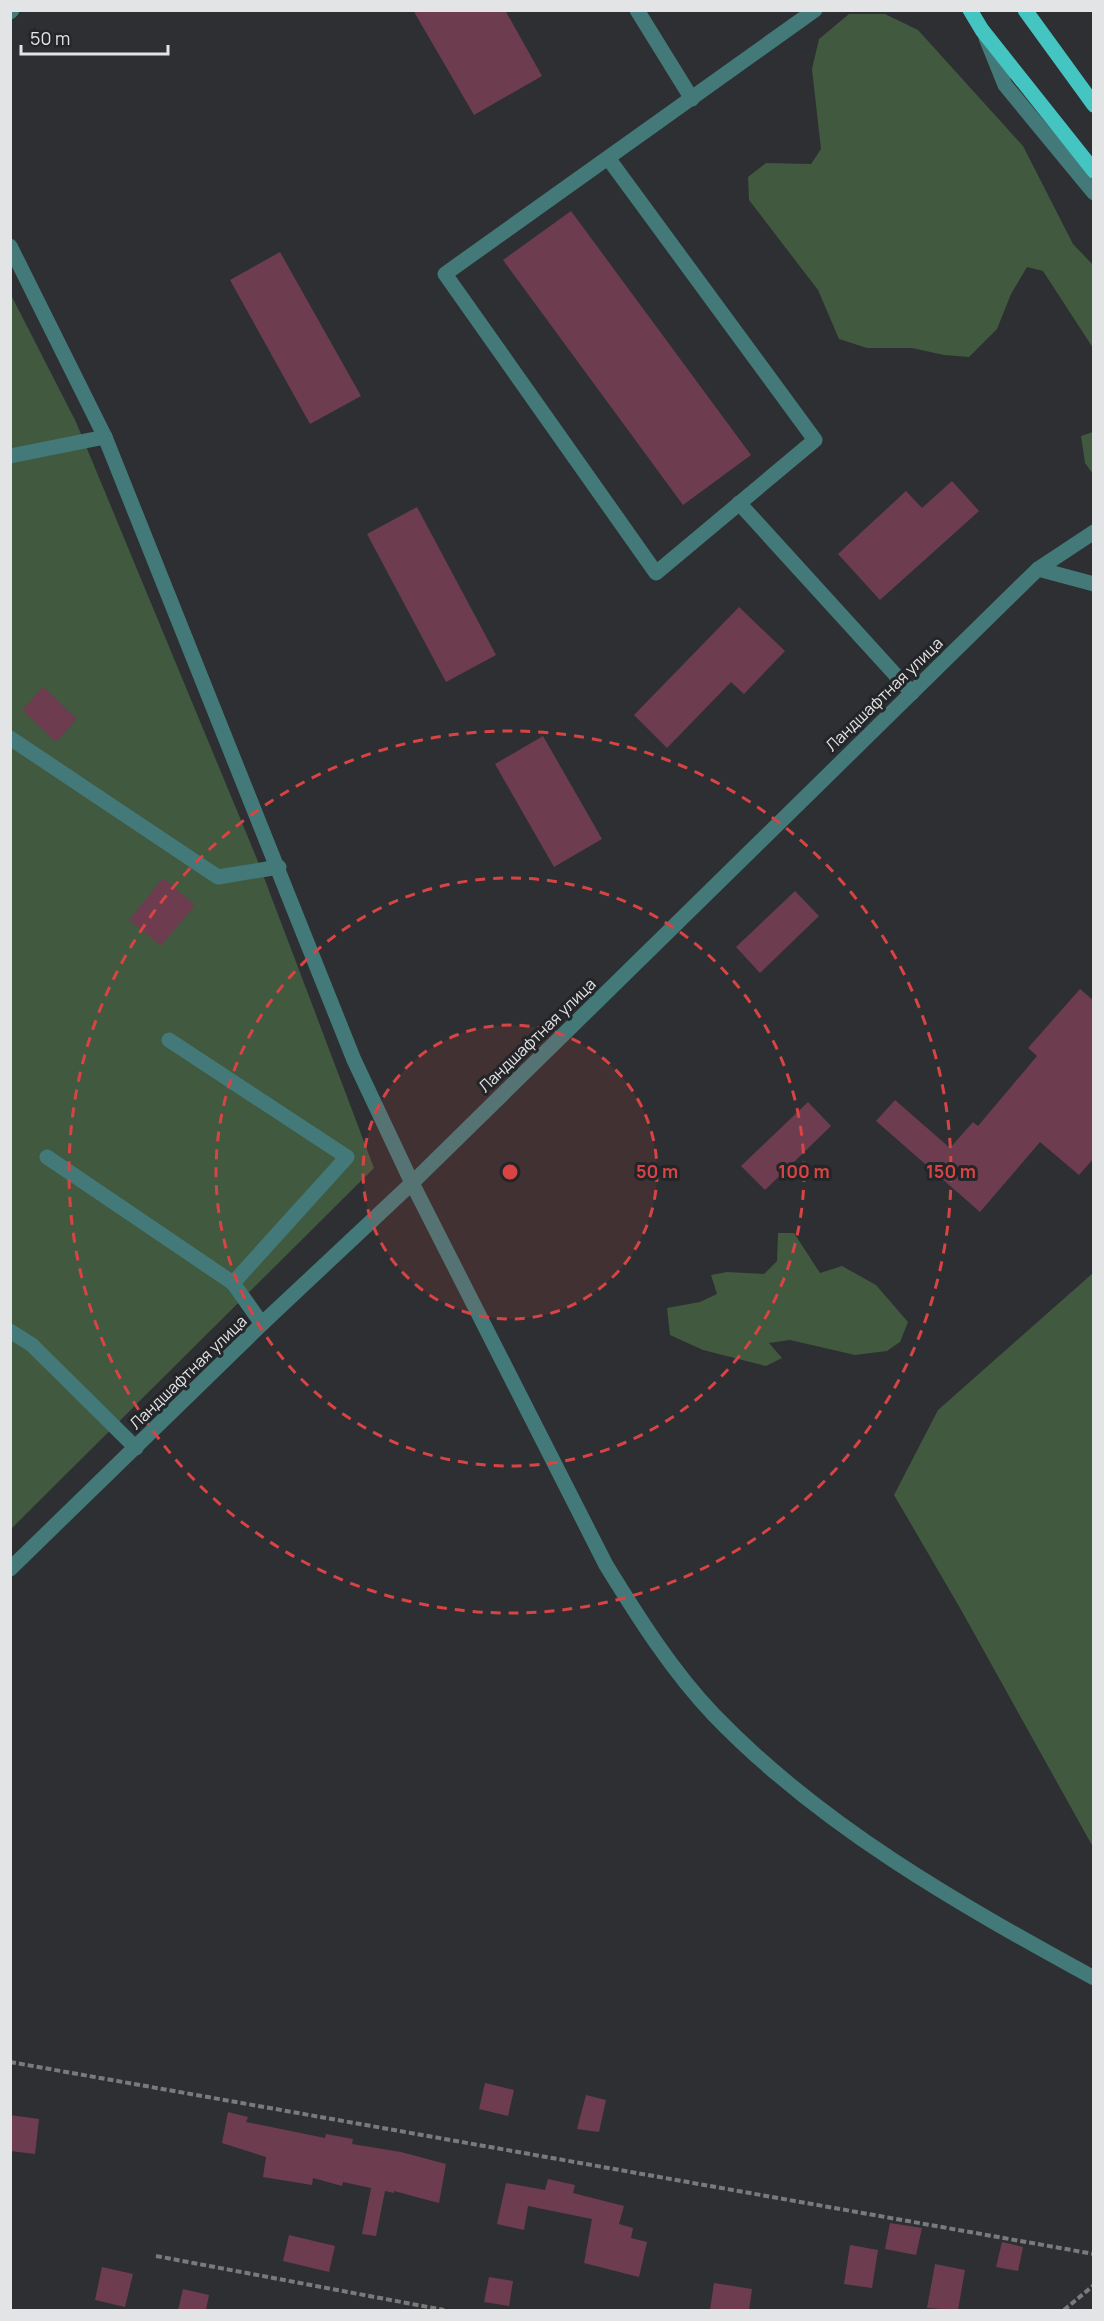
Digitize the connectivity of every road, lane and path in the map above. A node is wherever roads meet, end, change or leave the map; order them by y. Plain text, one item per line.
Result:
1 (638, 10) edge
2 (815, 10) edge
3 (970, 10) edge
4 (1025, 10) edge
5 (982, 30) junction
6 (692, 99) junction
7 (1094, 105) edge
8 (608, 158) junction
9 (1094, 171) edge
10 (1094, 193) edge
11 (10, 246) edge
12 (105, 437) junction
13 (10, 456) edge
14 (739, 503) junction
15 (1094, 532) edge
16 (1038, 569) junction
17 (1094, 584) edge
18 (912, 693) junction
19 (10, 738) edge
20 (279, 867) junction
21 (169, 1040) dead end
22 (47, 1157) dead end
23 (412, 1183) junction
24 (232, 1283) junction
25 (262, 1324) junction
26 (10, 1331) edge
27 (136, 1448) junction
28 (10, 1569) edge
29 (1094, 1978) edge
30 (10, 2062) edge
31 (1094, 2254) edge
32 (156, 2256) dead end
33 (1094, 2285) edge
34 (444, 2310) edge
35 (1064, 2310) edge

1 - 6 street
2 - 6 street
3 - 5 main road
4 - 7 main road
5 - 9 main road
5 - 10 street
6 - 8 street
8 - 14 street
8 - 14 street
11 - 12 street
12 - 13 street
12 - 20 street
14 - 18 street
15 - 16 street, Ландшафтная улица
16 - 17 street
16 - 18 street, Ландшафтная улица
18 - 23 street, Ландшафтная улица
19 - 20 street
20 - 23 street
21 - 24 street
22 - 24 street
23 - 25 street, Ландшафтная улица
23 - 29 street
24 - 25 street
25 - 27 street, Ландшафтная улица
26 - 27 street
27 - 28 street, Ландшафтная улица
30 - 31 path
32 - 34 path
33 - 35 path

